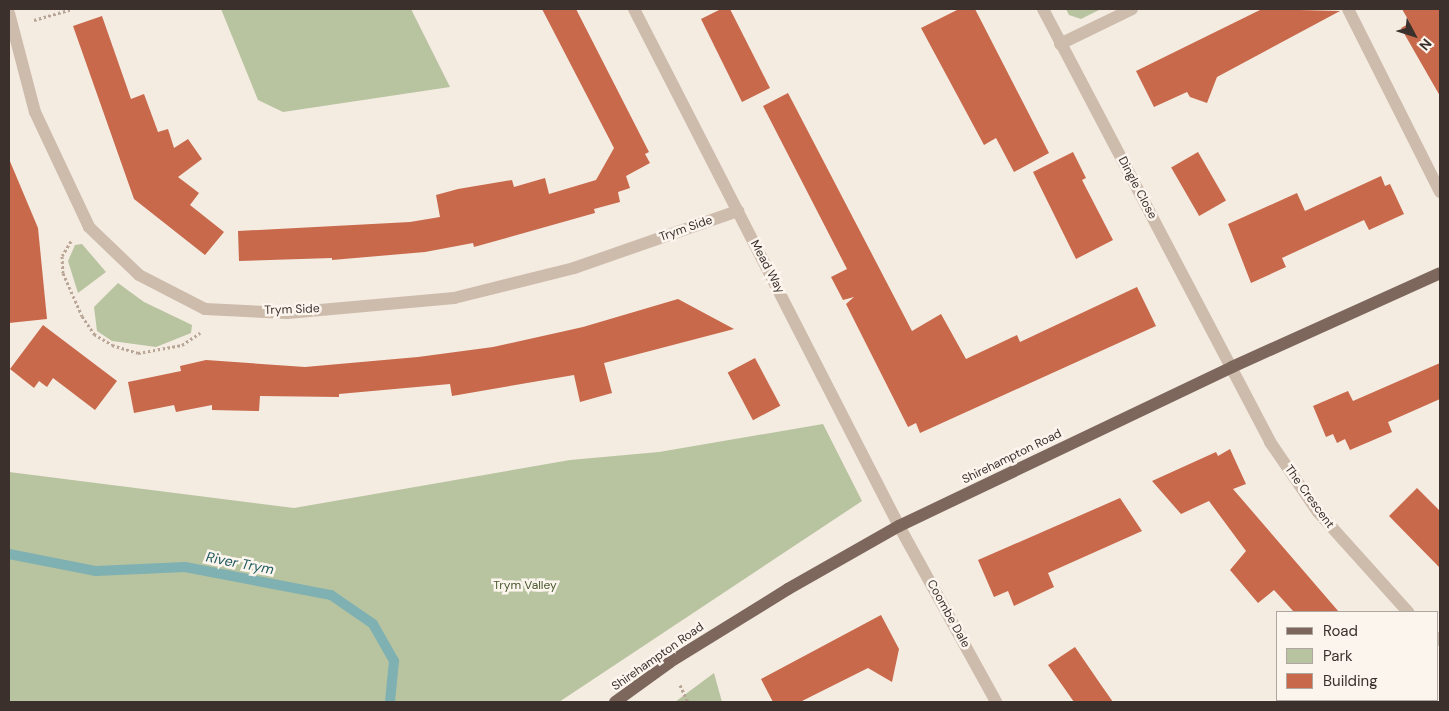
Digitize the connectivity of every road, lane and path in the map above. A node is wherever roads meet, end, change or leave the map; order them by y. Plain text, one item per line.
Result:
1 (72, 9) edge
2 (634, 9) edge
3 (1043, 9) edge
4 (1132, 9) edge
5 (1348, 9) edge
6 (9, 13) edge
7 (12, 26) junction
8 (1060, 44) junction
9 (1440, 192) edge
10 (738, 211) junction
11 (89, 227) junction
12 (1440, 273) edge
13 (205, 308) junction
14 (1232, 367) junction
15 (900, 526) junction
16 (1407, 611) edge
17 (616, 702) edge
18 (996, 702) edge

1 - 7 path
2 - 10 street, Mead Way
3 - 8 street, Dingle Close
4 - 8 street
5 - 9 street
6 - 7 street, Trym Side
7 - 11 street, Trym Side
8 - 14 street, Dingle Close
10 - 13 street, Trym Side
10 - 15 street, Mead Way
11 - 13 street, Trym Side
11 - 13 path
12 - 14 main road, Shirehampton Road
14 - 15 main road, Shirehampton Road
14 - 16 street, The Crescent
15 - 17 main road, Shirehampton Road
15 - 18 street, Coombe Dale

